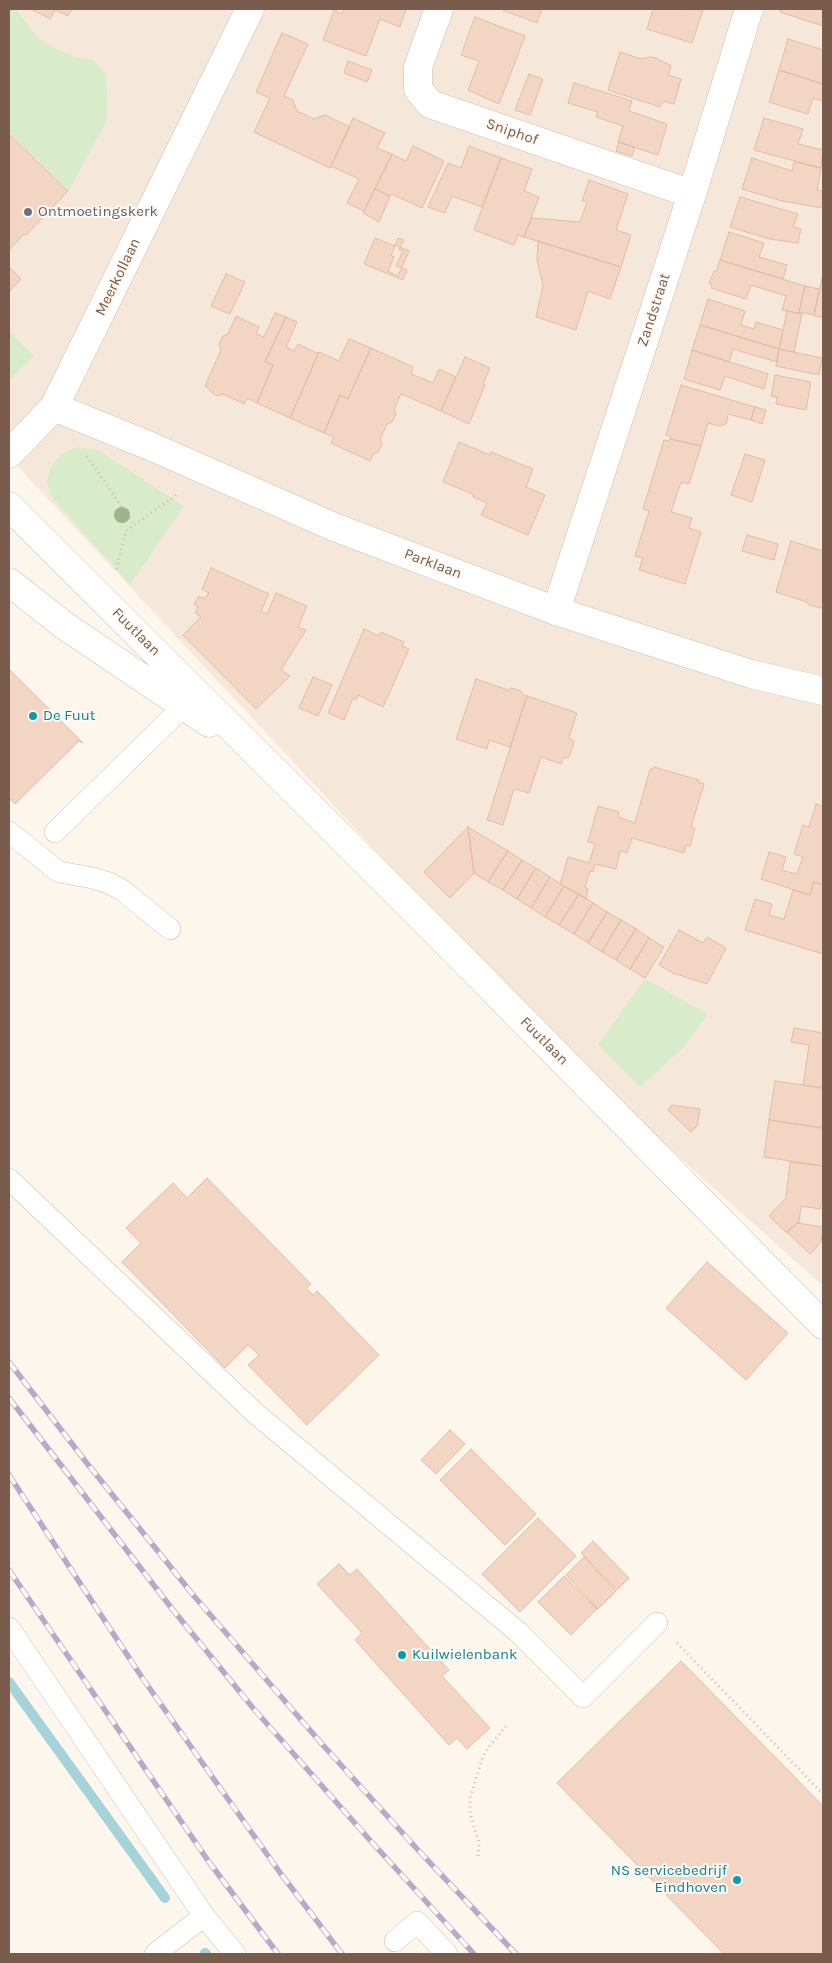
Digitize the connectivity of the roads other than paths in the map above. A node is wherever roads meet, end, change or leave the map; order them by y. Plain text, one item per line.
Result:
1 (250, 9) edge
2 (439, 9) edge
3 (749, 9) edge
4 (692, 194) junction
5 (54, 407) junction
6 (9, 454) edge
7 (9, 506) edge
8 (9, 582) edge
9 (556, 611) junction
10 (823, 691) edge
11 (184, 706) junction
12 (262, 759) junction
13 (9, 832) edge
14 (55, 832) dead end
15 (170, 929) dead end
16 (9, 1178) edge
17 (823, 1325) edge
18 (657, 1623) road end
19 (9, 1628) edge
20 (204, 1916) junction
21 (395, 1941) dead end
22 (155, 1954) edge
23 (235, 1954) edge
24 (447, 1954) edge

1 - 5 street, Meerkollaan
2 - 4 street, Sniphof
3 - 4 street, Zandstraat
4 - 9 street, Zandstraat
5 - 6 street, Meerkollaan
5 - 9 street, Parklaan
7 - 12 street, Fuutlaan
8 - 11 street, Fuutlaan
9 - 10 street, Parklaan
11 - 12 street, Fuutlaan
11 - 14 lane
12 - 17 street, Fuutlaan
13 - 15 lane
16 - 18 lane
19 - 20 lane
20 - 22 lane
20 - 23 lane
21 - 24 lane

